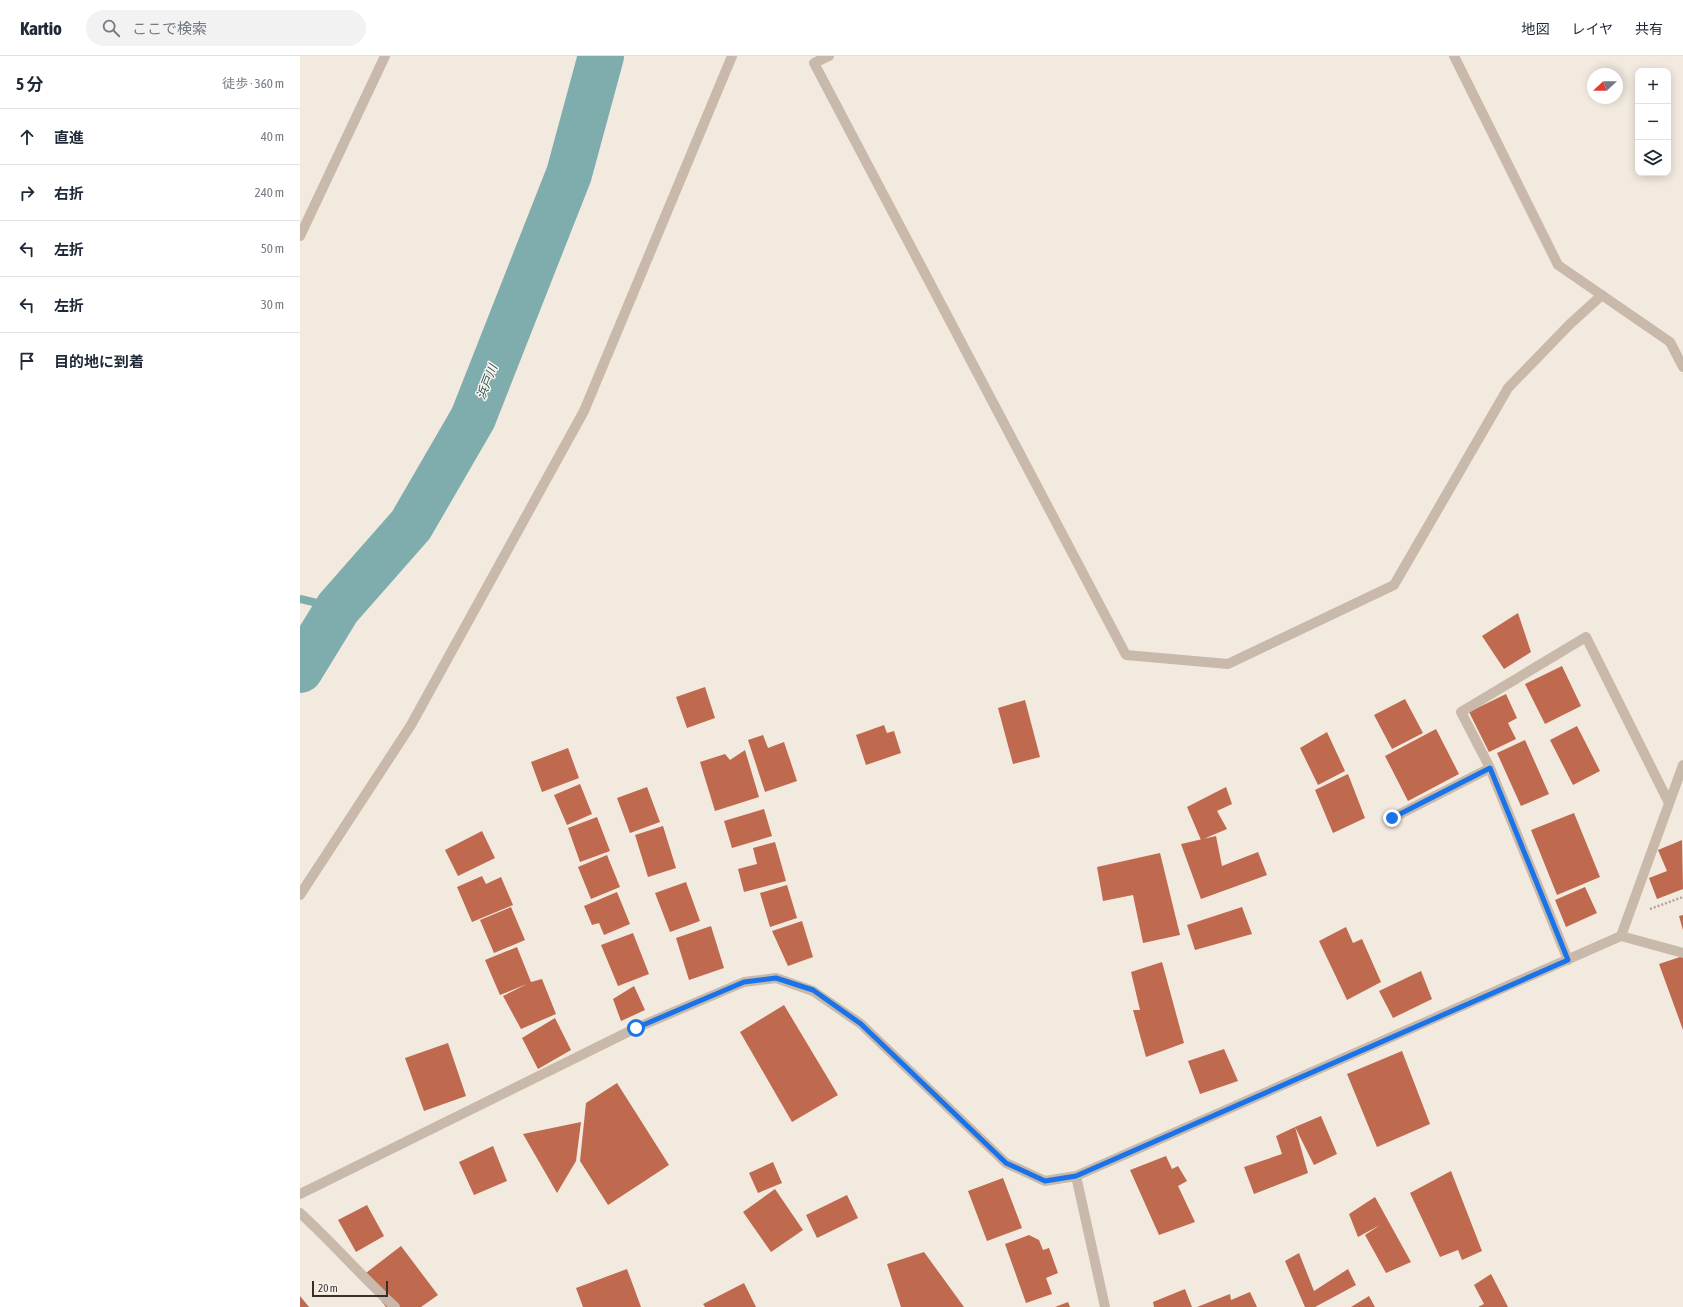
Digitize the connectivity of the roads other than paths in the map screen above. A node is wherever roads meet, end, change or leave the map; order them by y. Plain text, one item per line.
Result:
1 (385, 56) edge
2 (732, 56) edge
3 (829, 56) edge
4 (1454, 56) edge
5 (300, 236) edge
6 (1602, 296) junction
7 (1683, 368) edge
8 (1683, 764) edge
9 (1490, 768) junction
10 (1669, 803) junction
11 (1392, 818) dead end
12 (300, 895) edge
13 (1621, 936) junction
14 (1683, 953) edge
15 (1568, 960) junction
16 (1076, 1176) junction
17 (300, 1194) edge
18 (300, 1213) edge
19 (395, 1307) edge
20 (1105, 1307) edge

1 - 5 street
2 - 12 street
3 - 6 street
4 - 6 street
6 - 7 street
8 - 10 street
9 - 10 street
9 - 11 street
9 - 15 street
10 - 13 street
13 - 14 street
13 - 15 street
15 - 16 street
16 - 17 street
16 - 20 street
18 - 19 street

